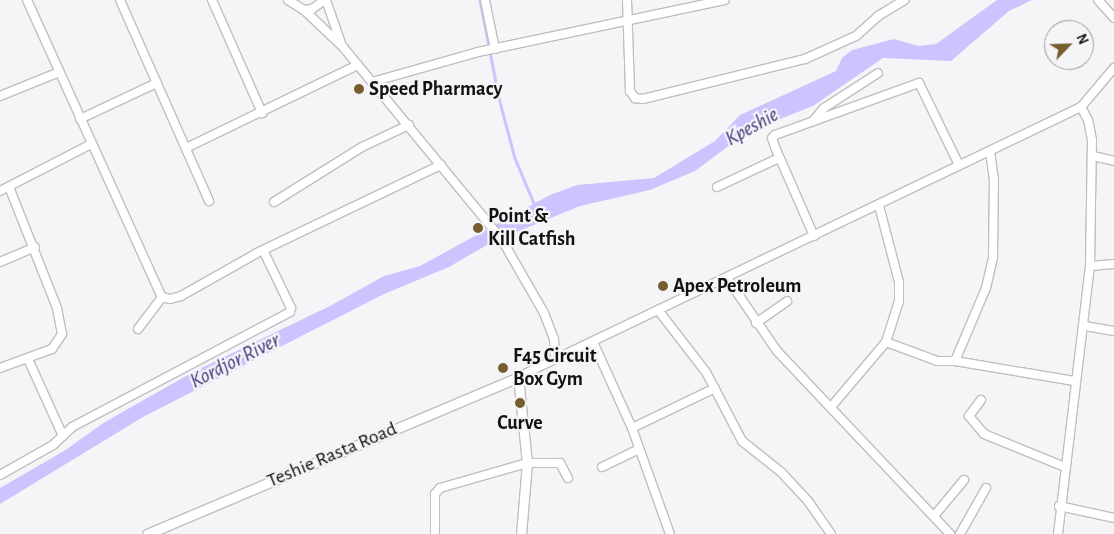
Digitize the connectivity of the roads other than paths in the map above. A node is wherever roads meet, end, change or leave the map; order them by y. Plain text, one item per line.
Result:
1 (27, 0) edge
2 (120, 0) edge
3 (212, 0) edge
4 (288, 0) edge
5 (326, 0) edge
6 (485, 0) edge
7 (626, 0) edge
8 (725, 0) edge
9 (905, 0) edge
10 (1098, 0) edge
11 (713, 2) edge
12 (304, 10) junction
13 (1114, 18) edge
14 (626, 23) junction
15 (343, 47) junction
16 (494, 49) junction
17 (358, 65) junction
18 (1114, 68) edge
19 (59, 72) junction
20 (878, 73) dead end
21 (372, 82) junction
22 (157, 83) junction
23 (0, 96) edge
24 (1081, 107) junction
25 (262, 113) junction
26 (80, 120) junction
27 (814, 121) junction
28 (409, 126) junction
29 (91, 144) junction
30 (186, 148) junction
31 (990, 151) junction
32 (1092, 156) junction
33 (779, 158) junction
34 (1114, 161) edge
35 (441, 164) junction
36 (959, 165) junction
37 (717, 187) dead end
38 (9, 188) junction
39 (0, 191) edge
40 (209, 201) dead end
41 (274, 202) dead end
42 (879, 206) junction
43 (814, 236) junction
44 (35, 248) junction
45 (263, 250) junction
46 (0, 262) edge
47 (1114, 264) edge
48 (1090, 266) junction
49 (727, 278) junction
50 (162, 297) junction
51 (787, 301) dead end
52 (658, 310) junction
53 (756, 323) junction
54 (1085, 326) junction
55 (138, 329) dead end
56 (1114, 331) edge
57 (593, 342) junction
58 (886, 342) junction
59 (28, 359) junction
60 (555, 359) junction
61 (955, 361) junction
62 (0, 368) edge
63 (518, 377) junction
64 (1074, 381) junction
65 (716, 388) junction
66 (982, 400) dead end
67 (831, 406) junction
68 (632, 428) junction
69 (62, 434) junction
70 (639, 449) junction
71 (528, 463) junction
72 (602, 467) dead end
73 (1065, 467) junction
74 (0, 475) edge
75 (568, 478) dead end
76 (964, 480) dead end
77 (986, 488) dead end
78 (1059, 506) junction
79 (934, 516) junction
80 (1114, 518) edge
81 (147, 534) edge
82 (435, 534) edge
83 (521, 534) edge
84 (670, 534) edge
85 (831, 534) edge
86 (950, 534) edge
87 (960, 534) edge
88 (1058, 534) edge

1 - 19 street
2 - 22 street
3 - 25 street
4 - 12 street
5 - 12 street
5 - 15 street
6 - 16 street
7 - 14 street
8 - 11 street
9 - 14 street
10 - 13 street
11 - 14 street
12 - 15 street
14 - 16 street
15 - 17 street
16 - 21 street
17 - 21 street
17 - 25 street
18 - 24 street
19 - 23 street
19 - 26 street
20 - 27 street
21 - 28 street
22 - 26 street
22 - 30 street
24 - 31 street
24 - 32 street
25 - 30 street
26 - 29 street
27 - 33 street
27 - 36 street
28 - 35 street
28 - 41 street
29 - 38 street
29 - 50 street
30 - 40 street
31 - 36 street
31 - 61 street
32 - 34 street
32 - 48 street
33 - 37 street
33 - 43 street
35 - 45 street
35 - 60 street
36 - 42 street
38 - 39 street
38 - 44 street
42 - 43 street
42 - 58 street
43 - 49 street
44 - 46 street
44 - 59 street
45 - 50 street
45 - 69 street
47 - 48 street
48 - 54 street
49 - 52 street
49 - 53 street
50 - 55 street
51 - 53 street
52 - 57 street
52 - 65 street
53 - 67 street
54 - 56 street
54 - 64 street
57 - 60 street
57 - 68 street
58 - 61 street
58 - 67 street
59 - 62 street
59 - 69 street
60 - 63 street
61 - 64 street
63 - 71 main road
63 - 81 main road, Teshie Rasta Road
64 - 73 street
65 - 68 street
65 - 85 street
66 - 73 street
67 - 79 street
68 - 70 street
69 - 74 street
70 - 72 street
70 - 84 street
71 - 75 street
71 - 82 street
71 - 83 main road
73 - 78 street
76 - 79 street
77 - 87 street
78 - 80 street
78 - 88 street
79 - 86 street

